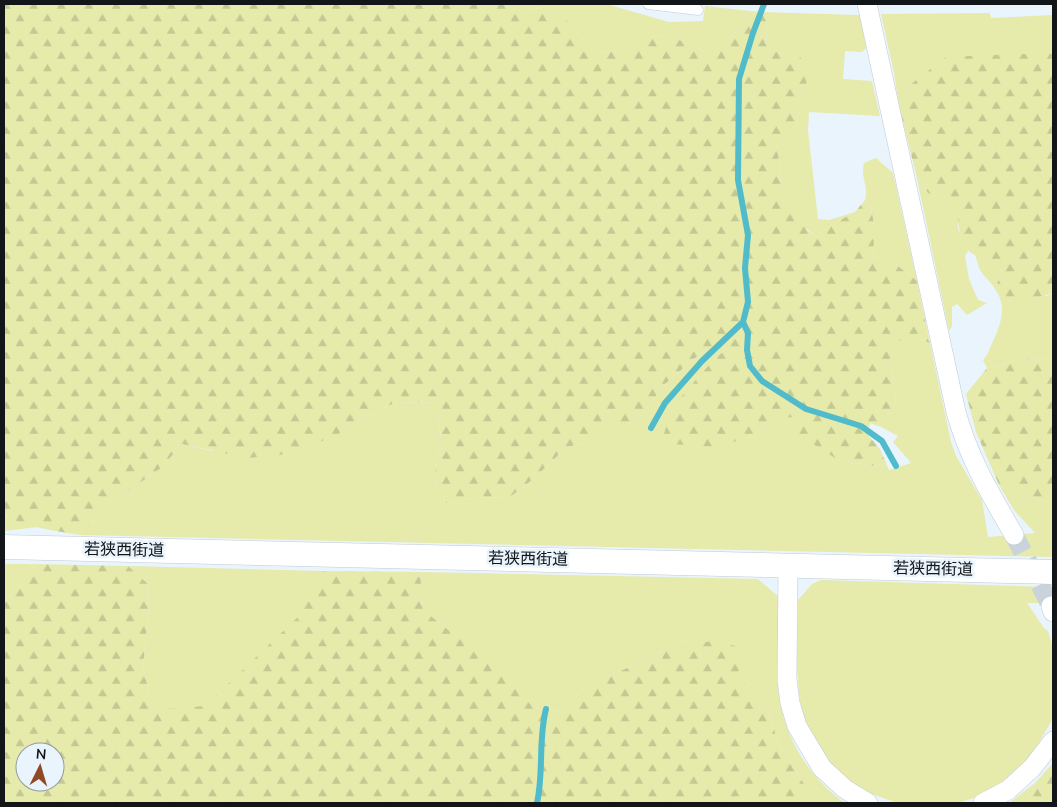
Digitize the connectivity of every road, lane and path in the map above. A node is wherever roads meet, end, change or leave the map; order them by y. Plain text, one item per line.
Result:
1 (648, 4) edge
2 (866, 4) edge
3 (698, 10) dead end
4 (1014, 535) tunnel mouth
5 (4, 547) edge
6 (788, 565) junction
7 (1053, 572) edge
8 (1053, 741) edge
9 (868, 803) edge
10 (983, 803) edge

1 - 3 lane
2 - 4 street
5 - 6 street, 若狭西街道
6 - 7 street, 若狭西街道
6 - 9 street
8 - 10 street

